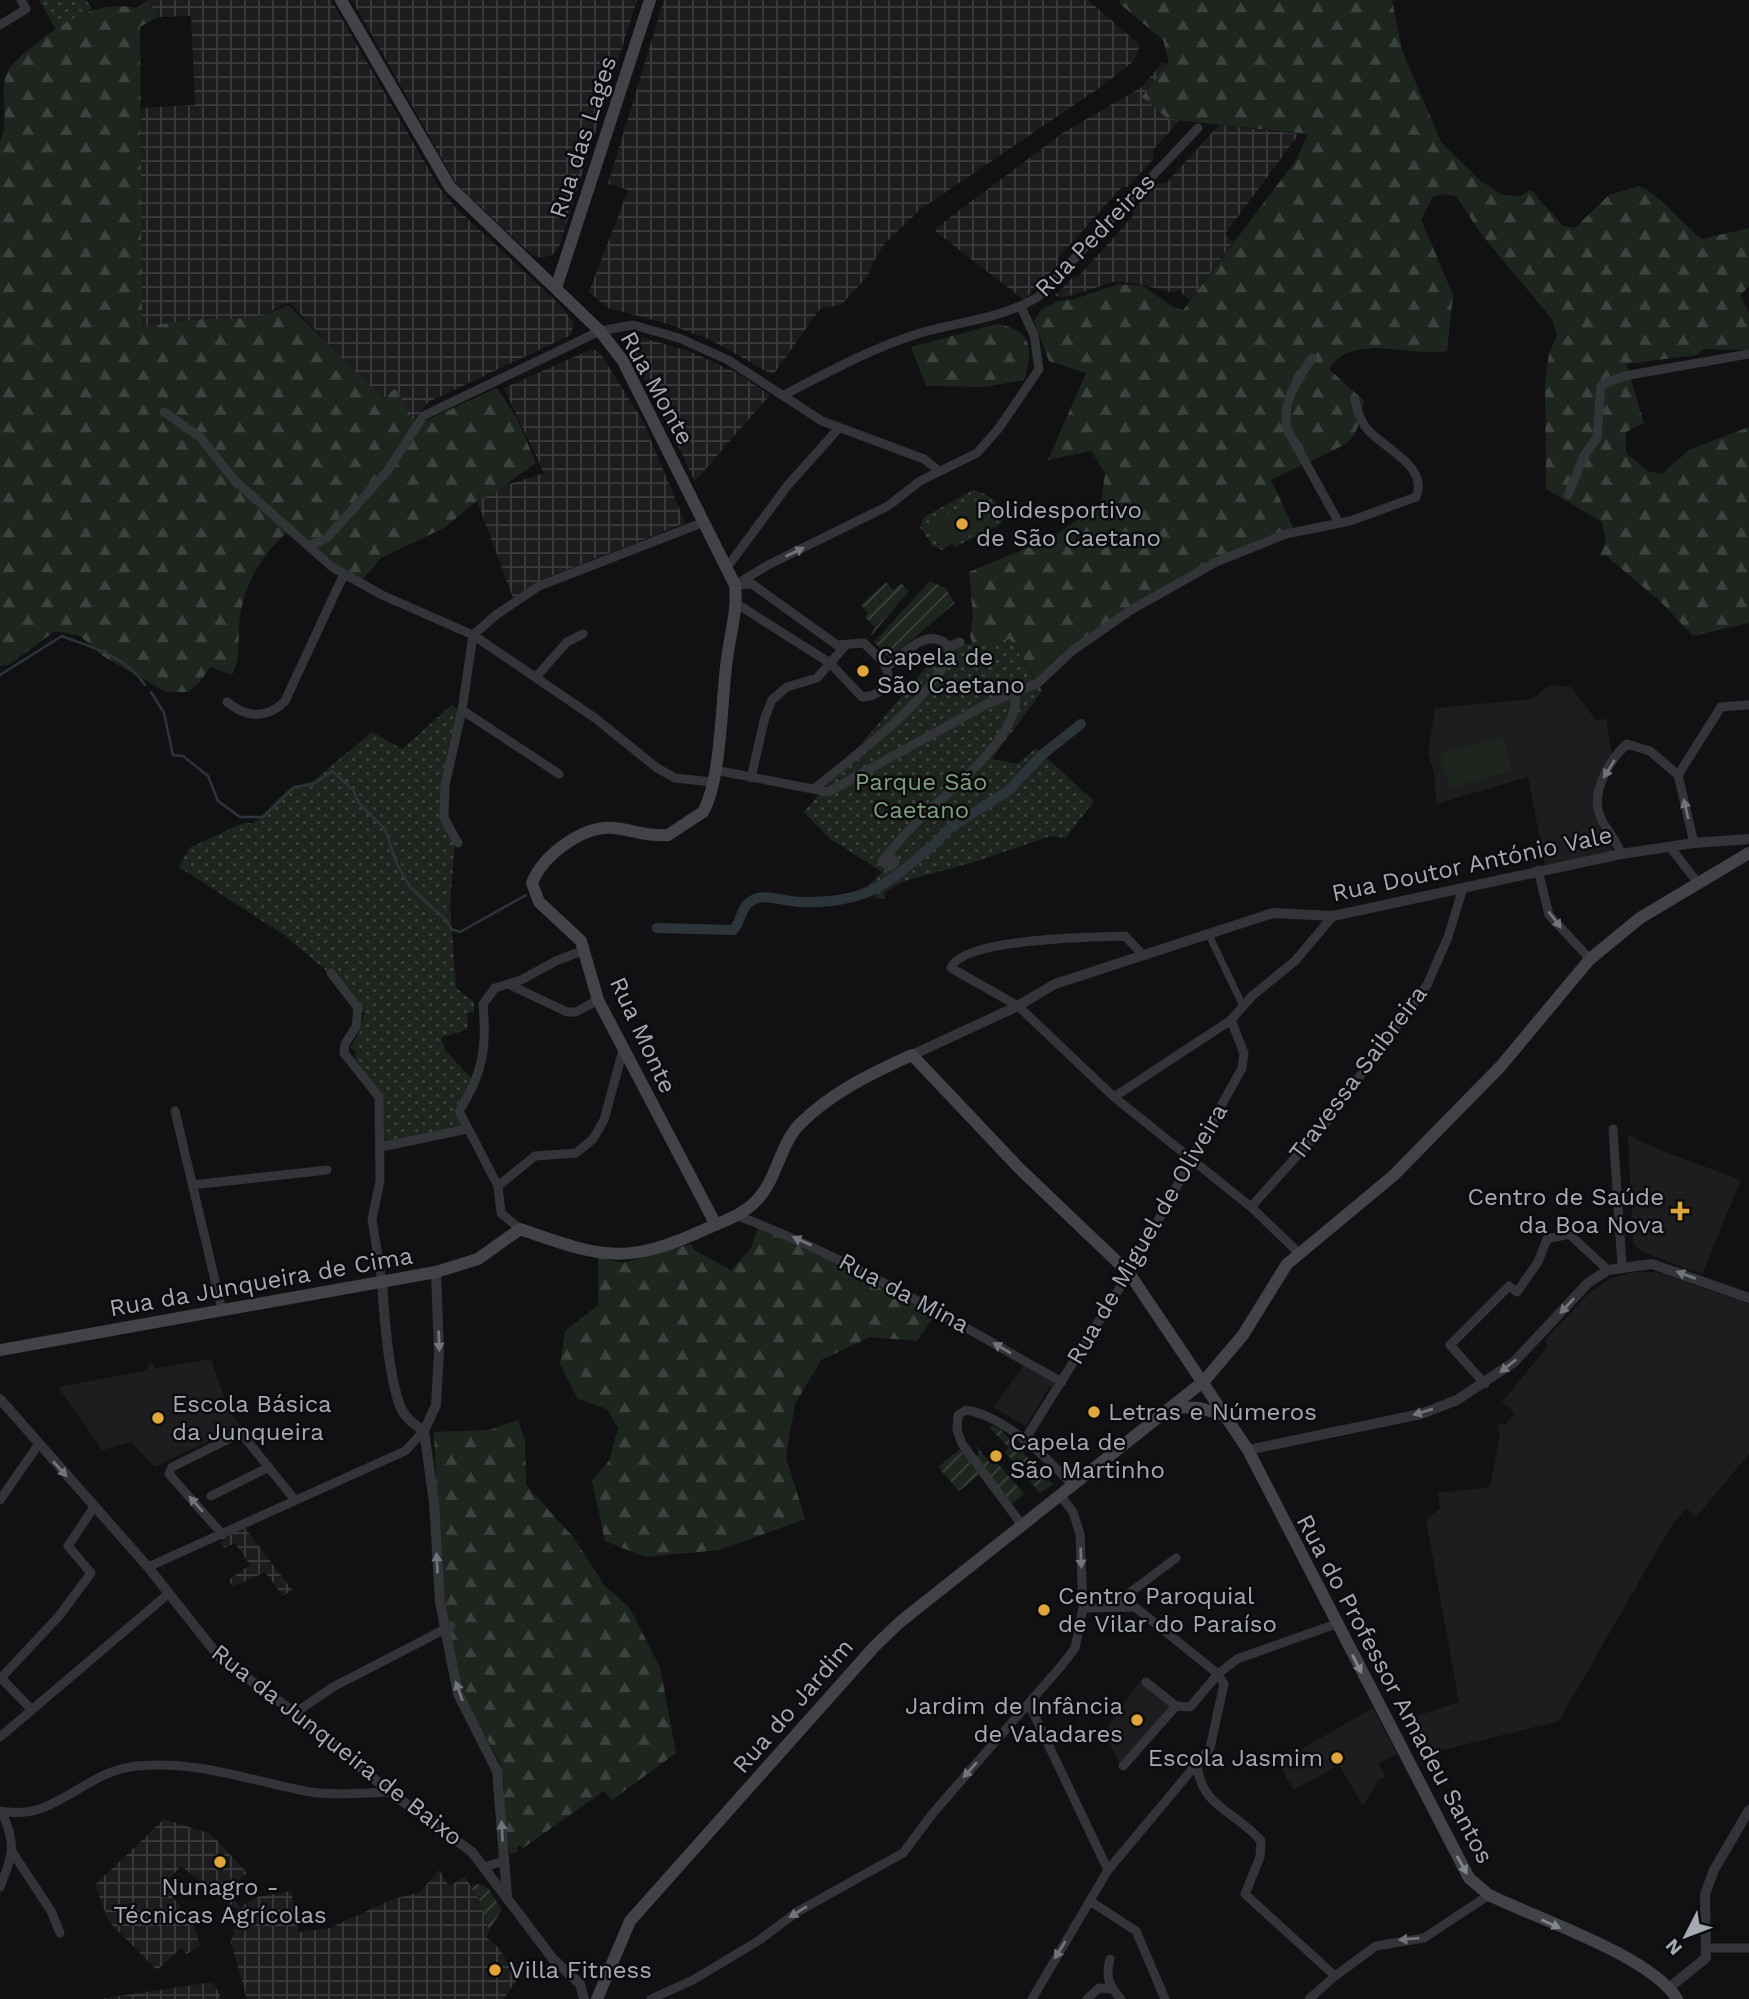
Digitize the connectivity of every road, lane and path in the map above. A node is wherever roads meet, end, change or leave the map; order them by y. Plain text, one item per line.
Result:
1 (21, 0) edge
2 (341, 0) edge
3 (650, 0) edge
4 (0, 25) edge
5 (1198, 128) dead end
6 (556, 288) junction
7 (1021, 307) junction
8 (600, 331) junction
9 (1749, 354) edge
10 (1312, 358) dead end
11 (784, 396) junction
12 (1355, 400) dead end
13 (164, 412) dead end
14 (838, 429) junction
15 (939, 471) junction
16 (1568, 495) dead end
17 (704, 522) junction
18 (1339, 523) junction
19 (308, 546) junction
20 (727, 566) junction
21 (344, 574) junction
22 (735, 585) junction
23 (737, 604) junction
24 (583, 634) dead end
25 (473, 635) junction
26 (960, 642) dead end
27 (845, 646) junction
28 (949, 646) junction
29 (830, 663) junction
30 (887, 667) junction
31 (536, 677) junction
32 (1014, 692) junction
33 (227, 702) dead end
34 (1748, 705) edge
35 (462, 710) junction
36 (559, 774) dead end
37 (1678, 775) junction
38 (713, 776) junction
39 (751, 778) junction
40 (814, 789) junction
41 (1749, 839) edge
42 (458, 843) dead end
43 (1694, 843) junction
44 (1670, 847) junction
45 (889, 853) dead end
46 (1749, 853) edge
47 (1621, 855) junction
48 (1538, 870) junction
49 (1698, 883) junction
50 (1463, 888) junction
51 (1333, 916) junction
52 (1209, 934) junction
53 (584, 950) junction
54 (1143, 955) junction
55 (1590, 960) junction
56 (331, 973) dead end
57 (510, 985) junction
58 (598, 1000) junction
59 (1018, 1006) junction
60 (1243, 1006) junction
61 (1231, 1020) junction
62 (623, 1050) junction
63 (912, 1055) junction
64 (1114, 1097) junction
65 (175, 1111) dead end
66 (467, 1129) junction
67 (1613, 1129) dead end
68 (381, 1147) junction
69 (1191, 1161) junction
70 (327, 1170) dead end
71 (192, 1185) junction
72 (498, 1186) junction
73 (1251, 1207) junction
74 (741, 1217) junction
75 (716, 1225) junction
76 (520, 1230) junction
77 (1299, 1253) junction
78 (1622, 1266) junction
79 (1608, 1270) junction
80 (436, 1272) junction
81 (1129, 1273) junction
82 (382, 1282) junction
83 (1749, 1298) edge
84 (222, 1310) junction
85 (0, 1350) edge
86 (1204, 1381) junction
87 (1062, 1382) junction
88 (1485, 1384) junction
89 (0, 1399) edge
90 (1172, 1407) junction
91 (1228, 1416) junction
92 (424, 1432) junction
93 (1024, 1441) junction
94 (38, 1445) junction
95 (1248, 1450) junction
96 (268, 1467) junction
97 (1073, 1486) junction
98 (1060, 1495) junction
99 (211, 1496) dead end
100 (0, 1500) edge
101 (295, 1500) junction
102 (94, 1507) junction
103 (1022, 1525) junction
104 (223, 1535) junction
105 (1176, 1558) dead end
106 (148, 1567) junction
107 (168, 1594) junction
108 (1112, 1606) junction
109 (1083, 1608) junction
110 (1336, 1624) junction
111 (447, 1629) junction
112 (1217, 1673) junction
113 (0, 1678) edge
114 (1146, 1682) dead end
115 (1029, 1704) junction
116 (1175, 1706) junction
117 (32, 1710) junction
118 (295, 1713) junction
119 (0, 1737) edge
120 (1197, 1764) junction
121 (1123, 1766) dead end
122 (390, 1792) junction
123 (1749, 1810) edge
124 (1, 1811) edge
125 (11, 1850) junction
126 (504, 1861) junction
127 (484, 1867) junction
128 (1108, 1870) junction
129 (0, 1887) edge
130 (1489, 1895) junction
131 (508, 1899) junction
132 (1090, 1901) junction
133 (60, 1933) dead end
134 (1708, 1948) junction
135 (1749, 1948) edge
136 (1110, 1959) dead end
137 (1335, 1976) junction
138 (1111, 1989) junction
139 (1672, 1995) edge
140 (584, 1999) edge
141 (597, 1999) edge
142 (651, 1999) edge
143 (1032, 1999) edge
144 (1087, 1999) edge
145 (1121, 1999) edge
146 (1165, 1999) edge
147 (1309, 1999) edge

1 - 4 street
2 - 6 main road, Rua Monte
3 - 6 main road, Rua das Lages
5 - 7 street, Rua Pedreiras
6 - 8 main road, Rua Monte
7 - 11 street
7 - 15 street, Rua Pedreiras
8 - 11 street
8 - 17 main road, Rua Monte
8 - 19 street
9 - 16 street
10 - 18 street
11 - 14 street
12 - 18 street
13 - 19 street
14 - 15 street
14 - 20 street
22 -> 15 street
17 - 20 main road, Rua Monte
17 - 25 street
18 - 32 street
19 - 21 street
20 - 22 main road, Rua Monte
21 - 25 street
21 - 33 street
22 - 23 main road, Rua Monte
22 - 27 street
23 - 29 street
23 - 38 main road, Rua Monte
24 - 31 street
25 - 31 street
25 - 35 street
26 - 28 street
27 - 29 street
27 - 30 street
28 - 30 street
28 - 40 street
29 - 30 street
29 - 39 street
31 - 38 street
32 - 40 street
32 - 45 street
34 - 37 street
35 - 36 street
35 - 42 street
43 -> 37 street
37 -> 47 street
38 - 39 street
38 - 53 main road, Rua Monte
39 - 40 street
41 - 43 street, Rua Doutor António Vale
43 - 44 street, Rua Doutor António Vale
44 - 47 street, Rua Doutor António Vale
44 - 49 street
46 - 49 main road, Rua do Jardim
47 - 48 street, Rua Doutor António Vale
48 - 50 street, Rua Doutor António Vale
48 -> 55 street
49 - 55 main road, Rua do Jardim
50 - 51 street, Rua Doutor António Vale
50 - 73 street, Travessa Saibreira
51 - 52 street, Rua Doutor António Vale
51 - 60 street
52 - 54 street, Rua Doutor António Vale
52 - 60 street
53 - 57 street
53 - 58 main road, Rua Monte
54 - 59 street, Rua Doutor António Vale
54 - 59 street
55 - 77 main road, Rua do Jardim
56 - 68 street
57 - 58 street
57 - 66 street
58 - 62 main road, Rua Monte
59 - 63 street, Rua Doutor António Vale
59 - 64 street
60 - 61 street
61 - 64 street
61 - 69 street, Rua de Miguel de Oliveira
62 - 72 street
62 - 75 main road, Rua Monte
63 - 74 main road, Rua Doutor António Vale
63 - 81 main road, Rua do Professor Amadeu Santos
64 - 69 street
65 - 71 street
66 - 68 street
66 - 72 street
67 - 78 street
68 - 82 street
69 - 73 street
69 - 81 street, Rua de Miguel de Oliveira
70 - 71 street
71 - 84 street
72 - 76 street
73 - 77 street
74 - 75 main road
87 -> 74 street, Rua da Mina
75 - 76 main road
76 - 80 main road, Rua da Junqueira de Cima
77 - 86 main road, Rua do Jardim
78 - 79 street
83 -> 78 street
79 -> 88 street
79 - 88 street
80 - 82 main road, Rua da Junqueira de Cima
80 -> 92 street
81 - 86 main road, Rua do Professor Amadeu Santos
81 - 87 street, Rua de Miguel de Oliveira
82 - 84 main road, Rua da Junqueira de Cima
82 - 92 street
84 - 85 main road, Rua da Junqueira de Cima
86 - 90 main road, Rua do Jardim
86 - 91 main road, Rua do Professor Amadeu Santos
87 - 93 street, Rua de Miguel de Oliveira
88 -> 95 street
89 - 94 street, Rua da Junqueira de Baixo
90 - 91 main road
90 - 97 main road, Rua do Jardim
91 - 95 main road, Rua do Professor Amadeu Santos
92 - 101 street
111 -> 92 street
93 - 97 street
93 - 103 street
94 - 100 street
94 -> 102 street, Rua da Junqueira de Baixo
95 - 110 main road, Rua do Professor Amadeu Santos
96 - 99 street
96 - 101 street
104 -> 96 street
97 - 98 main road, Rua do Jardim
98 - 103 main road, Rua do Jardim
98 -> 109 street
101 - 104 street
102 - 106 street, Rua da Junqueira de Baixo
102 - 113 street
103 - 141 main road, Rua do Jardim
104 - 106 street
105 - 108 street
106 - 107 street, Rua da Junqueira de Baixo
107 - 117 street
107 - 118 street, Rua da Junqueira de Baixo
108 - 109 street
108 - 112 street
109 - 115 street
110 - 112 street
110 -> 130 main road, Rua do Professor Amadeu Santos
111 - 118 street
126 -> 111 street
112 - 116 street
112 - 120 street
113 - 117 street
114 - 116 street
115 - 128 street
115 -> 142 street
116 - 121 street
117 - 119 street
118 - 122 street, Rua da Junqueira de Baixo
120 - 128 street
120 - 137 street
122 - 124 street
122 - 127 street, Rua da Junqueira de Baixo
123 - 134 street
124 - 125 street
125 - 129 street
125 - 133 street
126 - 127 street
126 - 131 street
127 - 131 street, Rua da Junqueira de Baixo
128 - 132 street
130 -> 137 street
130 -> 139 main road, Rua do Professor Amadeu Santos
131 - 140 street, Rua da Junqueira de Baixo
132 -> 143 street
132 - 146 street
134 - 135 street
134 - 139 street
136 - 138 street
137 - 147 street
138 - 144 street
138 - 145 street

